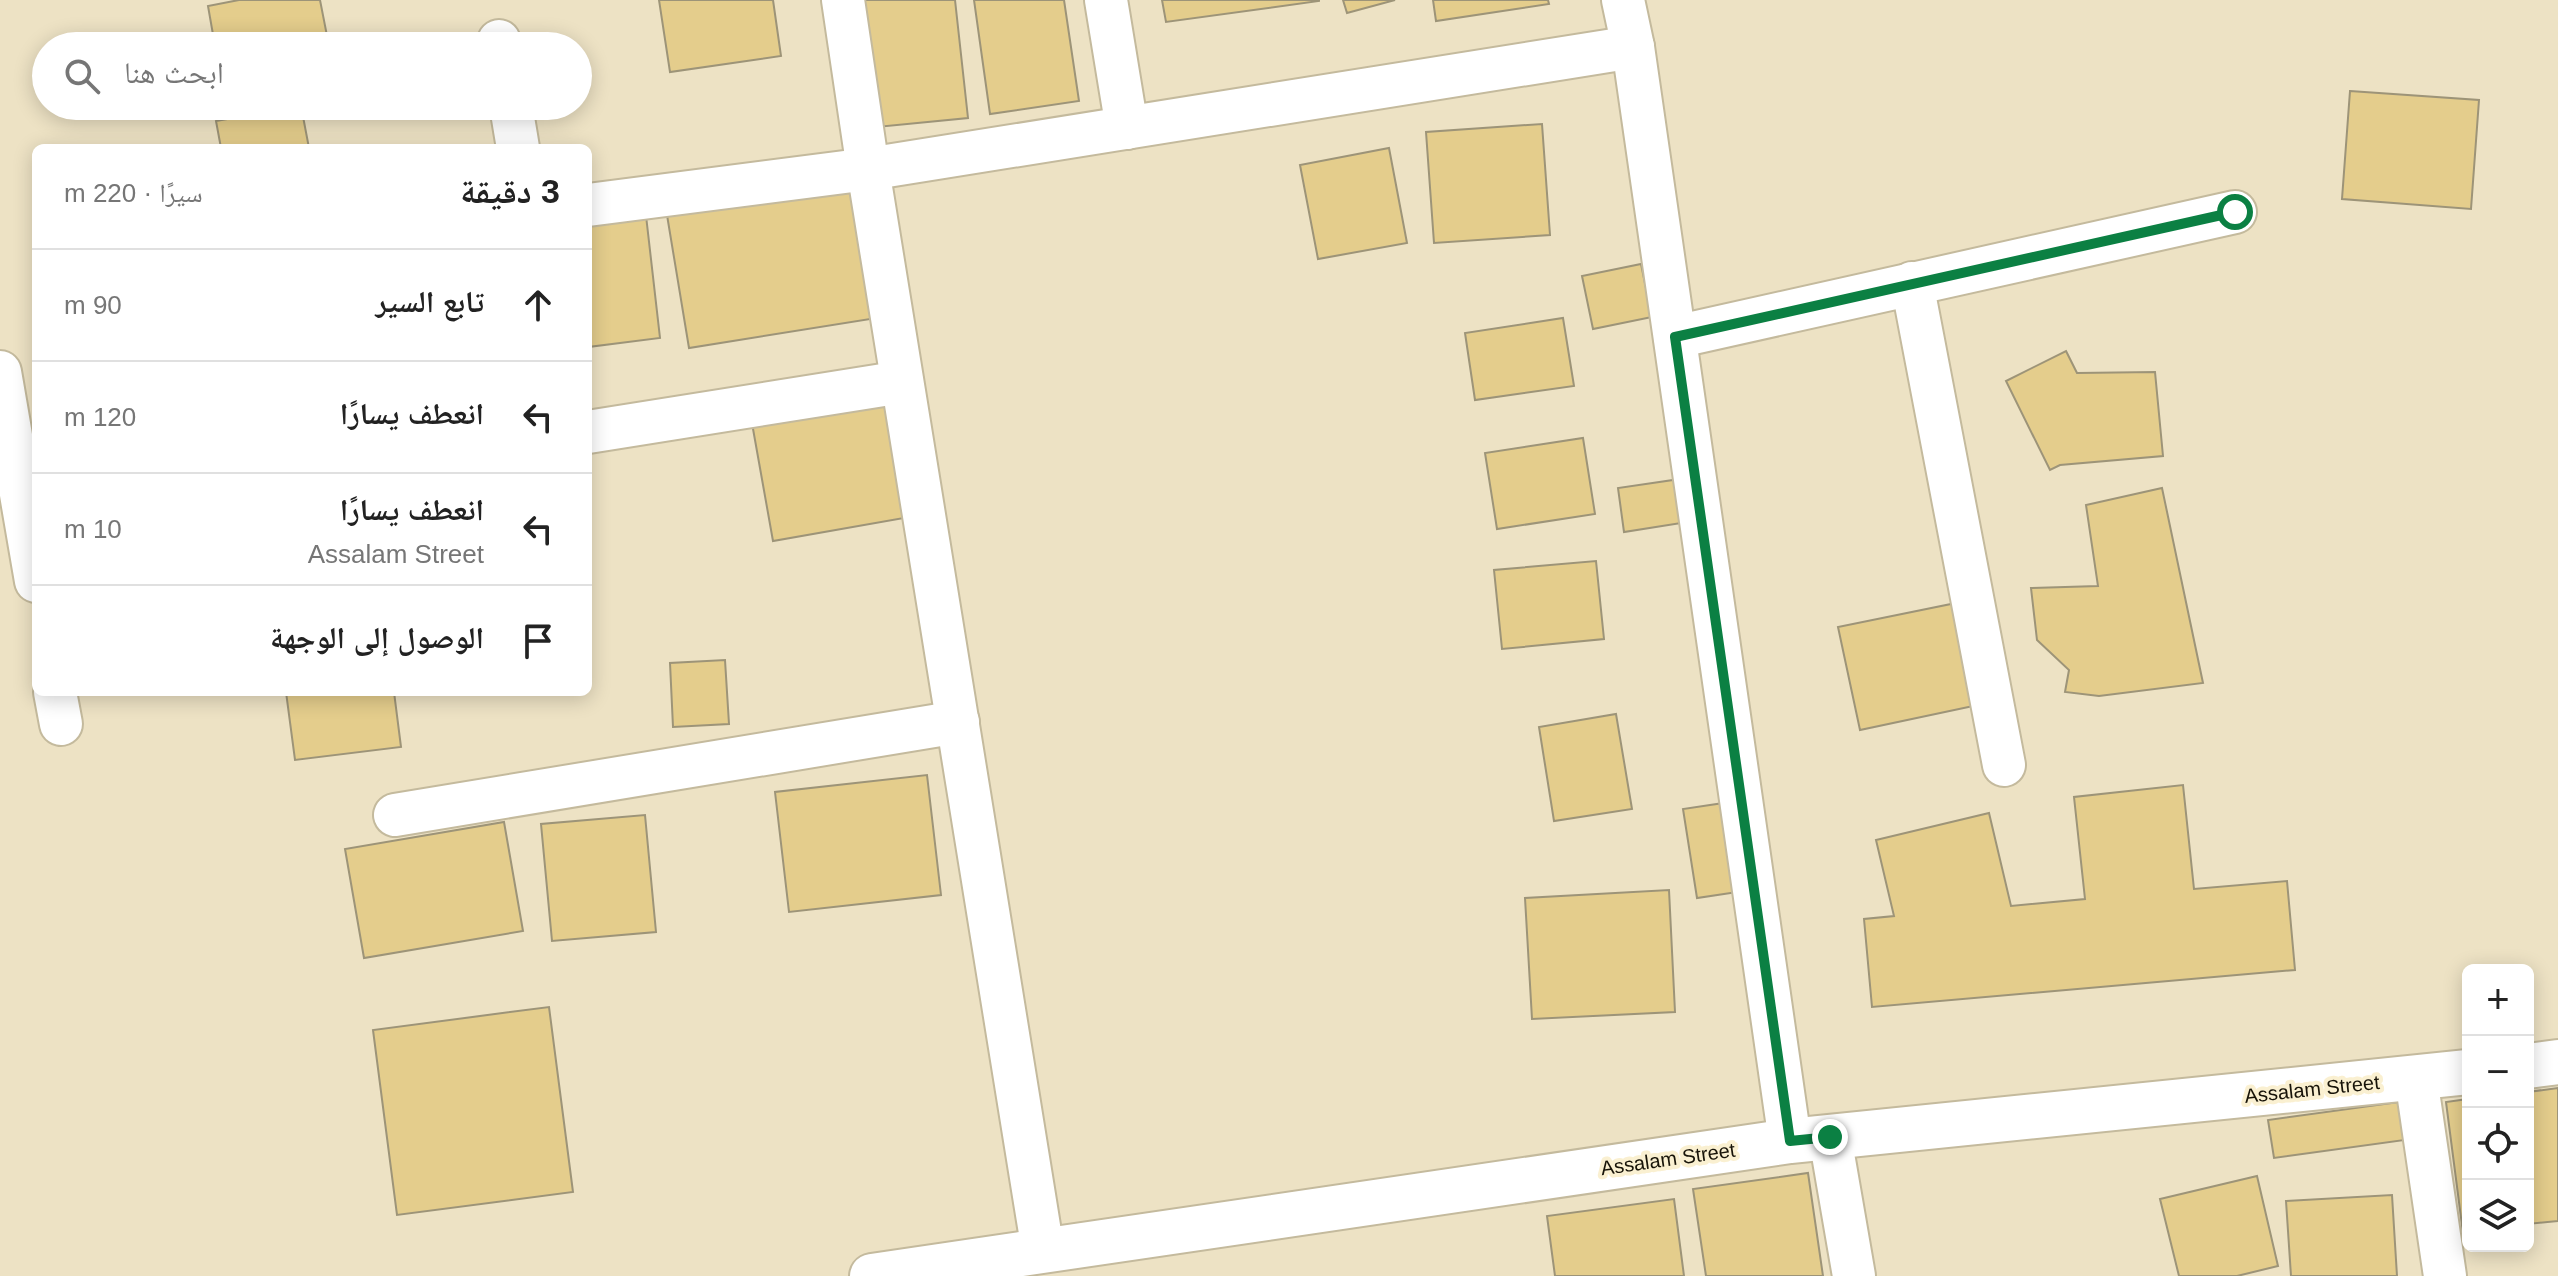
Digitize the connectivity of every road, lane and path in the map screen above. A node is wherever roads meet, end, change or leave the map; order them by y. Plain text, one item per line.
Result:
1 (843, 0) edge
2 (1106, 0) edge
3 (1623, 0) edge
4 (1633, 47) junction
5 (513, 120) edge
6 (1127, 128) junction
7 (517, 144) edge
8 (868, 169) junction
9 (592, 204) edge
10 (2235, 212) dead end
11 (1912, 283) junction
12 (1675, 337) junction
13 (0, 372) edge
14 (902, 382) junction
15 (592, 431) edge
16 (32, 558) edge
17 (958, 722) junction
18 (2004, 765) dead end
19 (395, 815) dead end
20 (2558, 1062) edge
21 (2534, 1065) edge
22 (2462, 1073) edge
23 (2416, 1078) junction
24 (1810, 1139) junction
25 (1043, 1251) junction
26 (970, 1269) edge
27 (872, 1276) edge
28 (1854, 1276) edge
29 (2445, 1276) edge

1 - 8 street
2 - 6 street
3 - 4 street
4 - 6 street
4 - 12 street
5 - 7 street
6 - 8 street
8 - 9 street
8 - 14 street
10 - 11 street
11 - 12 street
11 - 18 street
12 - 24 street
13 - 16 street
14 - 15 street
14 - 17 street
17 - 19 street
17 - 25 street
20 - 21 main road
22 - 23 main road, Assalam Street
23 - 24 main road, Assalam Street
23 - 29 street
24 - 25 main road, Assalam Street
24 - 28 street
25 - 26 main road, Assalam Street
26 - 27 main road, Assalam Street

